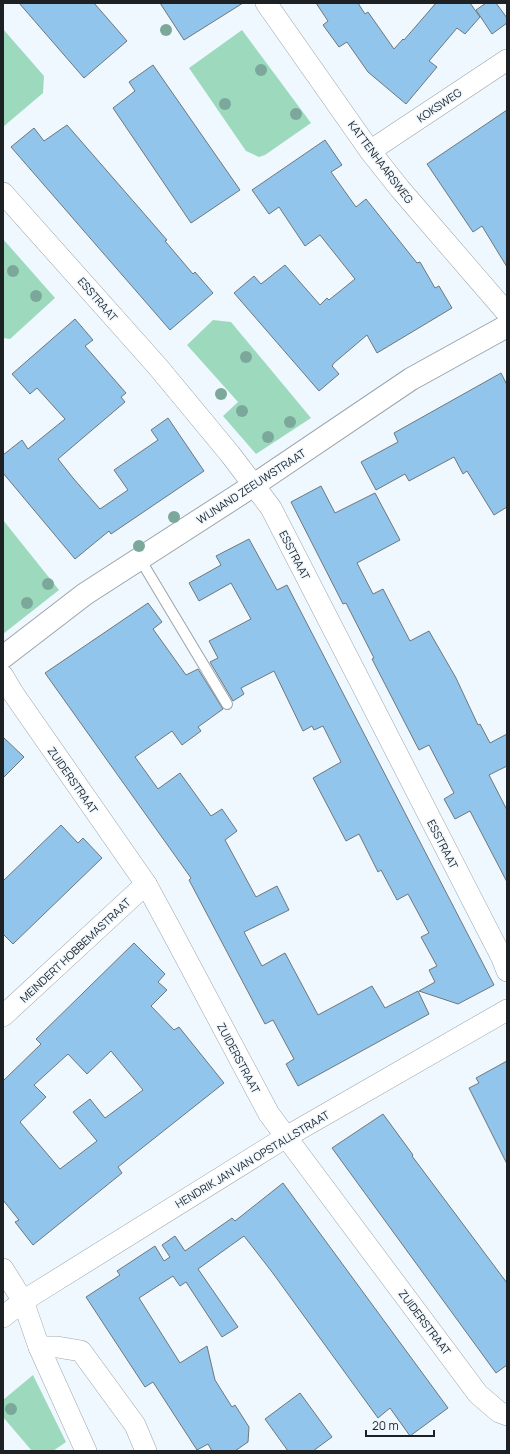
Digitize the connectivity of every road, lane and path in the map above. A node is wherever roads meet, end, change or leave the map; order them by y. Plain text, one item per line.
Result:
1 (266, 3) edge
2 (507, 60) edge
3 (370, 151) junction
4 (3, 193) edge
5 (507, 313) edge
6 (507, 326) edge
7 (254, 485) junction
8 (140, 559) junction
9 (3, 657) edge
10 (3, 676) edge
11 (227, 704) dead end
12 (146, 884) junction
13 (505, 961) edge
14 (507, 1010) edge
15 (3, 1016) edge
16 (286, 1136) junction
17 (3, 1269) edge
18 (23, 1301) junction
19 (3, 1317) edge
20 (39, 1347) junction
21 (507, 1415) edge
22 (86, 1451) edge
23 (146, 1451) edge

1 - 3 street, KATTENHAARSWEG
2 - 3 street, KOKSWEG
3 - 5 street, KATTENHAARSWEG
4 - 7 street, ESSTRAAT
6 - 7 main road, WIJNAND ZEEUWSTRAAT
7 - 8 main road, WIJNAND ZEEUWSTRAAT
7 - 13 street, ESSTRAAT
8 - 9 main road, WIJNAND ZEEUWSTRAAT
8 - 11 lane
10 - 12 street, ZUIDERSTRAAT
12 - 15 street, MEINDERT HOBBEMASTRAAT
12 - 16 street, ZUIDERSTRAAT
14 - 16 street, HENDRIK JAN VAN OPSTALLSTRAAT
16 - 18 street, HENDRIK JAN VAN OPSTALLSTRAAT
16 - 21 street, ZUIDERSTRAAT
17 - 18 street
18 - 19 street, HENDRIK JAN VAN OPSTALLSTRAAT
18 - 20 street
20 - 22 street
20 - 23 street

